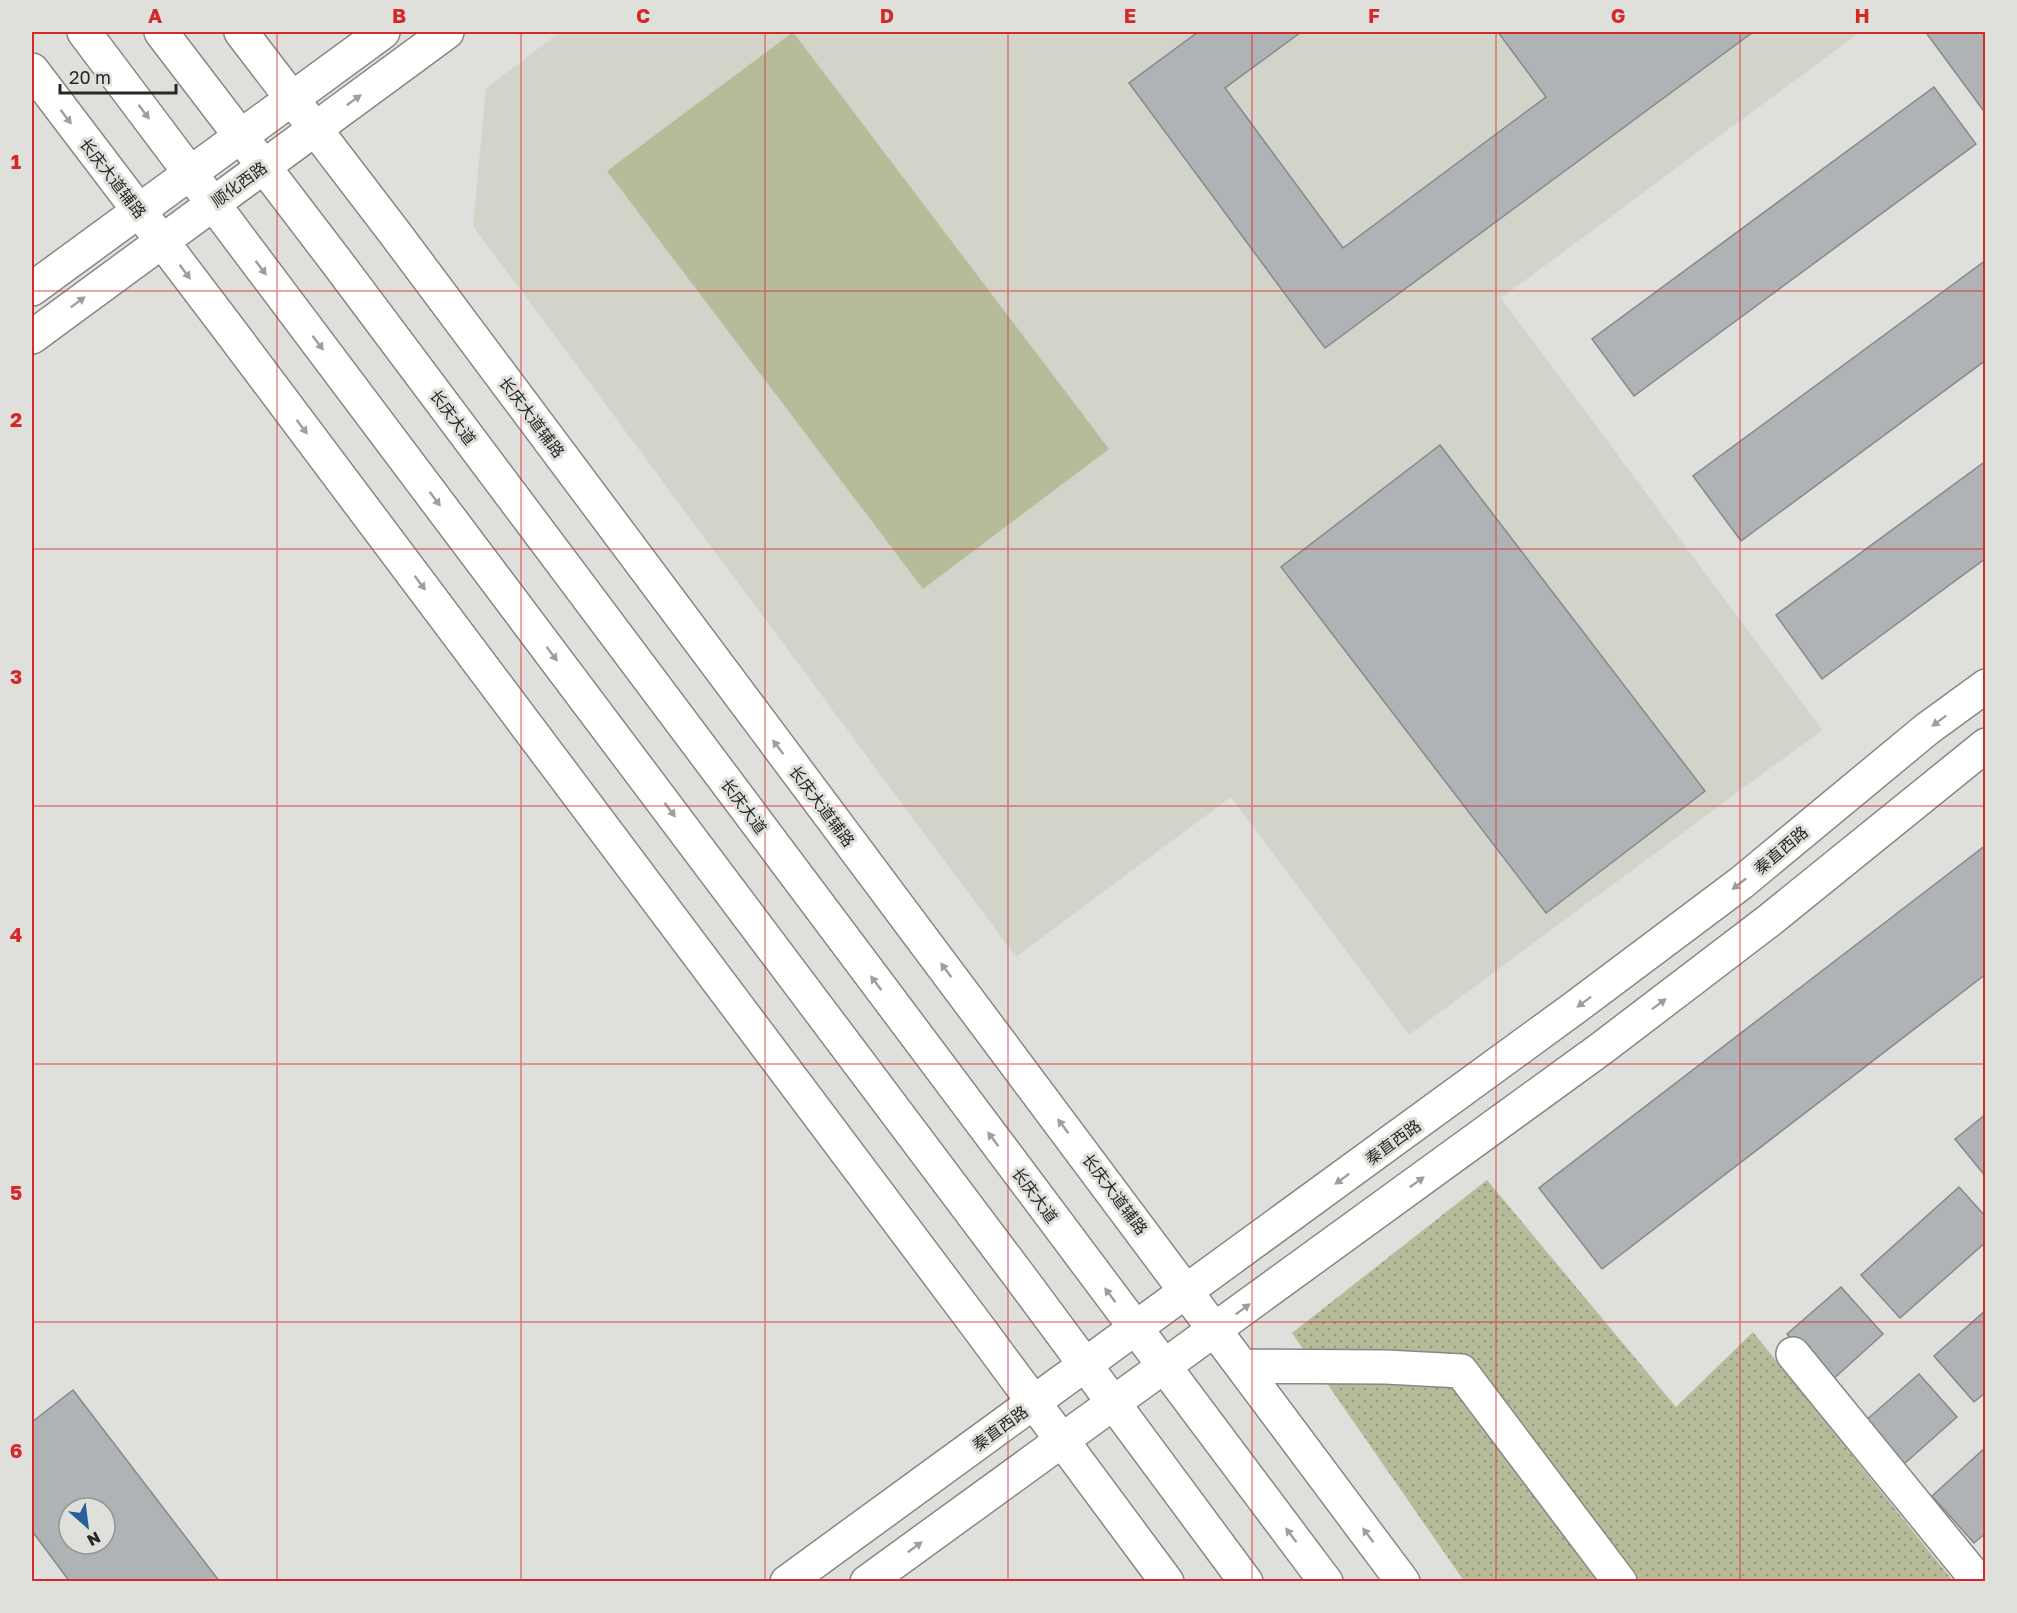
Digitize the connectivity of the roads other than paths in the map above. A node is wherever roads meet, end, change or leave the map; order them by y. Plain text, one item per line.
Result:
1 (84, 32) edge
2 (161, 32) edge
3 (241, 32) edge
4 (383, 32) edge
5 (447, 32) edge
6 (32, 70) edge
7 (292, 98) junction
8 (315, 129) junction
9 (241, 136) junction
10 (264, 166) junction
11 (190, 173) junction
12 (213, 204) junction
13 (138, 211) junction
14 (162, 241) junction
15 (32, 289) edge
16 (32, 337) edge
17 (1986, 686) edge
18 (1986, 745) edge
19 (1188, 1291) junction
20 (1136, 1329) junction
21 (1216, 1329) junction
22 (1793, 1354) dead end
23 (1085, 1365) junction
24 (1243, 1366) junction
25 (1164, 1367) junction
26 (1034, 1402) junction
27 (1113, 1404) junction
28 (1062, 1440) junction
29 (787, 1581) edge
30 (867, 1581) edge
31 (1167, 1581) edge
32 (1246, 1581) edge
33 (1326, 1581) edge
34 (1403, 1581) edge
35 (1620, 1581) edge
36 (1979, 1581) edge

1 -> 11 street
2 - 9 street, 长庆大道
3 - 7 street, 长庆大道辅路
4 - 7 street
8 -> 5 street, 顺化西路
6 -> 13 street, 长庆大道辅路
7 - 8 street, 长庆大道辅路
7 - 9 street
8 - 10 street, 顺化西路
19 -> 8 street, 长庆大道辅路
9 - 10 street, 长庆大道
9 - 11 street
10 - 12 street, 顺化西路
20 -> 10 street, 长庆大道
11 - 12 street
11 - 13 street
12 - 14 street, 顺化西路
12 -> 23 street
13 - 14 street, 长庆大道辅路
13 - 15 street
16 -> 14 street, 顺化西路
14 -> 26 street, 长庆大道辅路
17 -> 19 street, 秦直西路
21 -> 18 street
19 - 20 street, 秦直西路
19 - 21 street, 长庆大道辅路
20 - 23 street, 秦直西路
20 - 25 street, 长庆大道
21 - 24 street, 长庆大道辅路
21 - 25 street
22 - 36 street
23 - 26 street, 秦直西路
23 - 27 street
34 -> 24 street, 长庆大道辅路
24 - 35 street
25 - 27 street
33 -> 25 street, 长庆大道
26 - 28 street, 长庆大道辅路
26 - 29 street, 秦直西路
27 - 28 street
27 - 32 street
30 -> 28 street
28 - 31 street, 长庆大道辅路

